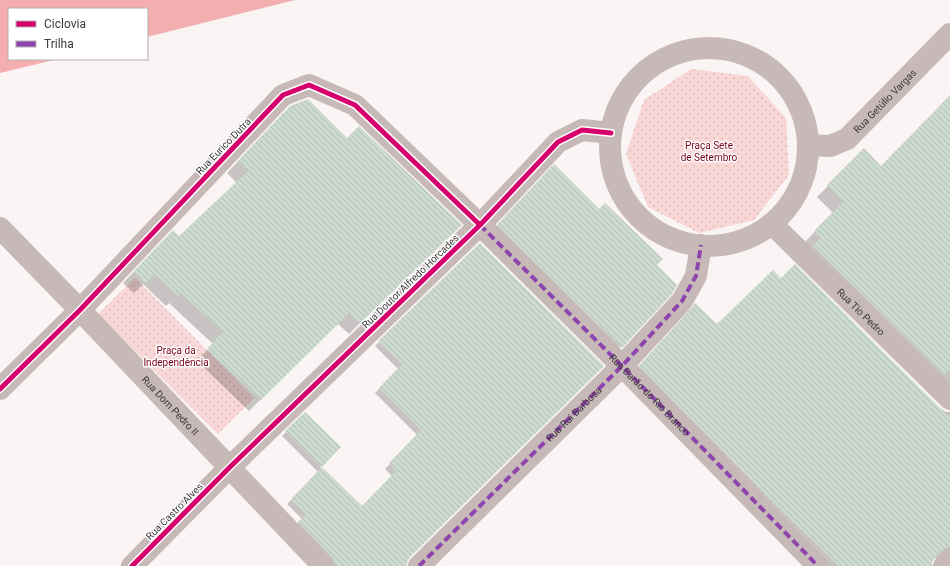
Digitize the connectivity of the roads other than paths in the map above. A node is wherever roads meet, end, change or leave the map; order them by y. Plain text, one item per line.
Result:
1 (950, 34) edge
2 (611, 133) junction
3 (808, 145) junction
4 (772, 224) junction
5 (480, 225) junction
6 (0, 228) edge
7 (701, 245) junction
8 (80, 310) junction
9 (622, 366) junction
10 (0, 389) edge
11 (950, 399) edge
12 (230, 468) junction
13 (950, 560) edge
14 (132, 566) edge
15 (323, 566) edge
16 (419, 566) edge
17 (818, 566) edge
18 (944, 566) edge

1 - 3 street, Rua Getúlio Vargas
2 - 3 street
2 - 5 street, Rua Doutor Alfredo Horcades
2 - 7 street
3 - 4 street
4 - 7 street
4 - 11 street, Rua Tio Pedro
5 - 8 street, Rua Eurico Dutra
5 - 9 street, Rua Barão do Rio Branco
5 - 12 street, Rua Doutor Alfredo Horcades
6 - 8 street, Rua Dom Pedro II
7 - 9 street, Rua Rui Barbosa
8 - 10 street, Rua Eurico Dutra
8 - 12 street, Rua Dom Pedro II
9 - 16 street, Rua Rui Barbosa
9 - 17 street, Rua Barão do Rio Branco
12 - 14 street, Rua Castro Alves
12 - 15 street, Rua Dom Pedro II
13 - 18 street

